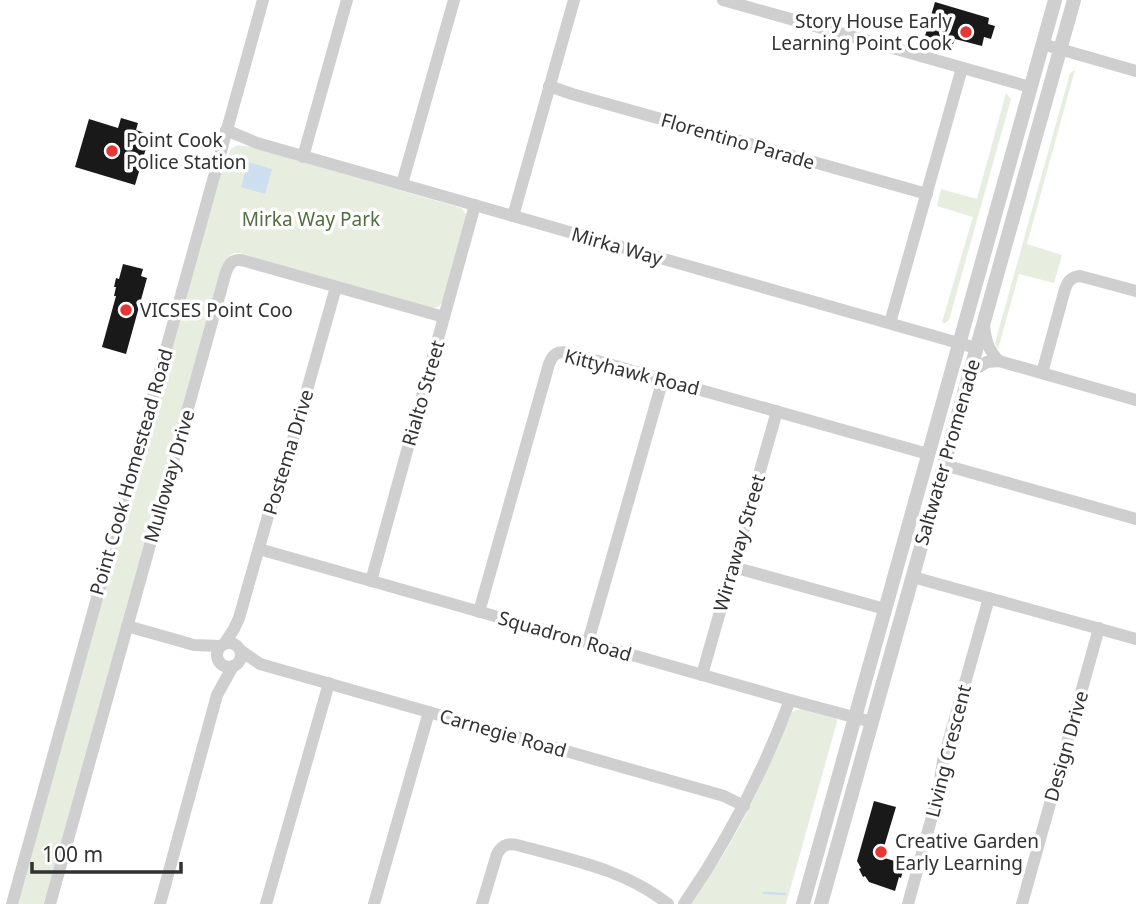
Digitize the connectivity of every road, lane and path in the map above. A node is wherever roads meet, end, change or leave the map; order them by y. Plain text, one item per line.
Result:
1 (263, 0) edge
2 (347, 0) edge
3 (454, 0) edge
4 (574, 0) edge
5 (723, 0) edge
6 (1055, 0) edge
7 (1074, 0) edge
8 (1042, 44) junction
9 (1060, 49) junction
10 (962, 68) junction
11 (1136, 71) edge
12 (550, 86) junction
13 (1030, 88) junction
14 (225, 134) junction
15 (303, 156) junction
16 (402, 184) junction
17 (927, 194) junction
18 (475, 205) junction
19 (513, 216) junction
20 (336, 287) junction
21 (1136, 291) edge
22 (444, 317) junction
23 (984, 320) junction
24 (890, 323) junction
25 (959, 342) junction
26 (976, 348) junction
27 (999, 361) junction
28 (970, 372) junction
29 (1042, 373) junction
30 (663, 379) junction
31 (1136, 400) edge
32 (777, 411) junction
33 (928, 454) junction
34 (944, 465) junction
35 (1136, 519) edge
36 (259, 549) junction
37 (733, 567) junction
38 (913, 577) junction
39 (371, 581) junction
40 (989, 598) junction
41 (884, 609) junction
42 (479, 612) junction
43 (239, 618) junction
44 (127, 626) junction
45 (1099, 628) junction
46 (1136, 639) edge
47 (588, 642) junction
48 (194, 645) junction
49 (223, 645) junction
50 (239, 649) junction
51 (218, 661) junction
52 (260, 663) junction
53 (235, 665) junction
54 (702, 675) junction
55 (329, 683) junction
56 (217, 695) junction
57 (789, 700) junction
58 (429, 712) junction
59 (854, 717) junction
60 (872, 722) junction
61 (744, 806) junction
62 (804, 903) edge
63 (12, 904) edge
64 (50, 904) edge
65 (160, 904) edge
66 (266, 904) edge
67 (374, 904) edge
68 (482, 904) edge
69 (668, 904) edge
70 (684, 904) edge
71 (821, 904) edge
72 (908, 904) edge
73 (1021, 904) edge

1 - 14 street, Point Cook Homestead Road
2 - 15 street
3 - 16 street
4 - 12 street
5 - 10 street
6 - 8 street, Saltwater Promenade
7 - 9 street, Saltwater Promenade
8 - 9 street
8 - 13 street, Saltwater Promenade
9 - 11 street
9 - 23 street, Saltwater Promenade
10 - 13 street
10 - 17 street
12 - 17 street, Florentino Parade
12 - 19 street
13 - 25 street, Saltwater Promenade
14 - 15 street, Mirka Way
14 - 63 street, Point Cook Homestead Road
15 - 16 street, Mirka Way
16 - 18 street, Mirka Way
17 - 24 street
18 - 19 street, Mirka Way
18 - 22 street, Rialto Street
19 - 24 street, Mirka Way
20 - 22 street, Mulloway Drive
20 - 36 street, Postema Drive
20 - 44 street, Mulloway Drive
21 - 29 street
22 - 39 street, Rialto Street
23 - 26 street, Saltwater Promenade
23 - 27 street
24 - 25 street, Mirka Way
25 - 26 street, Mirka Way
25 - 33 street, Saltwater Promenade
26 - 28 street, Saltwater Promenade
27 - 28 street
27 - 29 street
28 - 34 street, Saltwater Promenade
29 - 31 street
30 - 32 street, Kittyhawk Road
30 - 42 street, Kittyhawk Road
30 - 47 street
32 - 33 street, Kittyhawk Road
32 - 37 street, Wirraway Street
33 - 41 street, Saltwater Promenade
34 - 35 street
34 - 38 street, Saltwater Promenade
36 - 39 street, Squadron Road
36 - 43 street, Postema Drive
37 - 41 street
37 - 54 street, Wirraway Street
38 - 40 street
38 - 60 street, Saltwater Promenade
39 - 42 street, Squadron Road
40 - 45 street
40 - 72 street, Living Crescent
41 - 59 street, Saltwater Promenade
42 - 47 street, Squadron Road
43 - 49 street, Postema Drive
43 - 50 street, Postema Drive
44 - 48 street
44 - 64 street, Mulloway Drive
45 - 46 street
45 - 73 street, Design Drive
47 - 54 street, Squadron Road
48 - 49 street
48 - 51 street
49 - 50 street
49 - 51 street
50 - 52 street, Carnegie Road
50 - 53 street
51 - 53 street
51 - 56 street
52 - 53 street, Carnegie Road
52 - 55 street, Carnegie Road
53 - 56 street
54 - 57 street, Squadron Road
55 - 58 street, Carnegie Road
55 - 66 street
56 - 65 street
57 - 59 street, Squadron Road
57 - 61 street
58 - 61 street, Carnegie Road
58 - 67 street
59 - 60 street, Squadron Road
59 - 62 street, Saltwater Promenade
60 - 71 street, Saltwater Promenade
61 - 70 street
68 - 69 street

